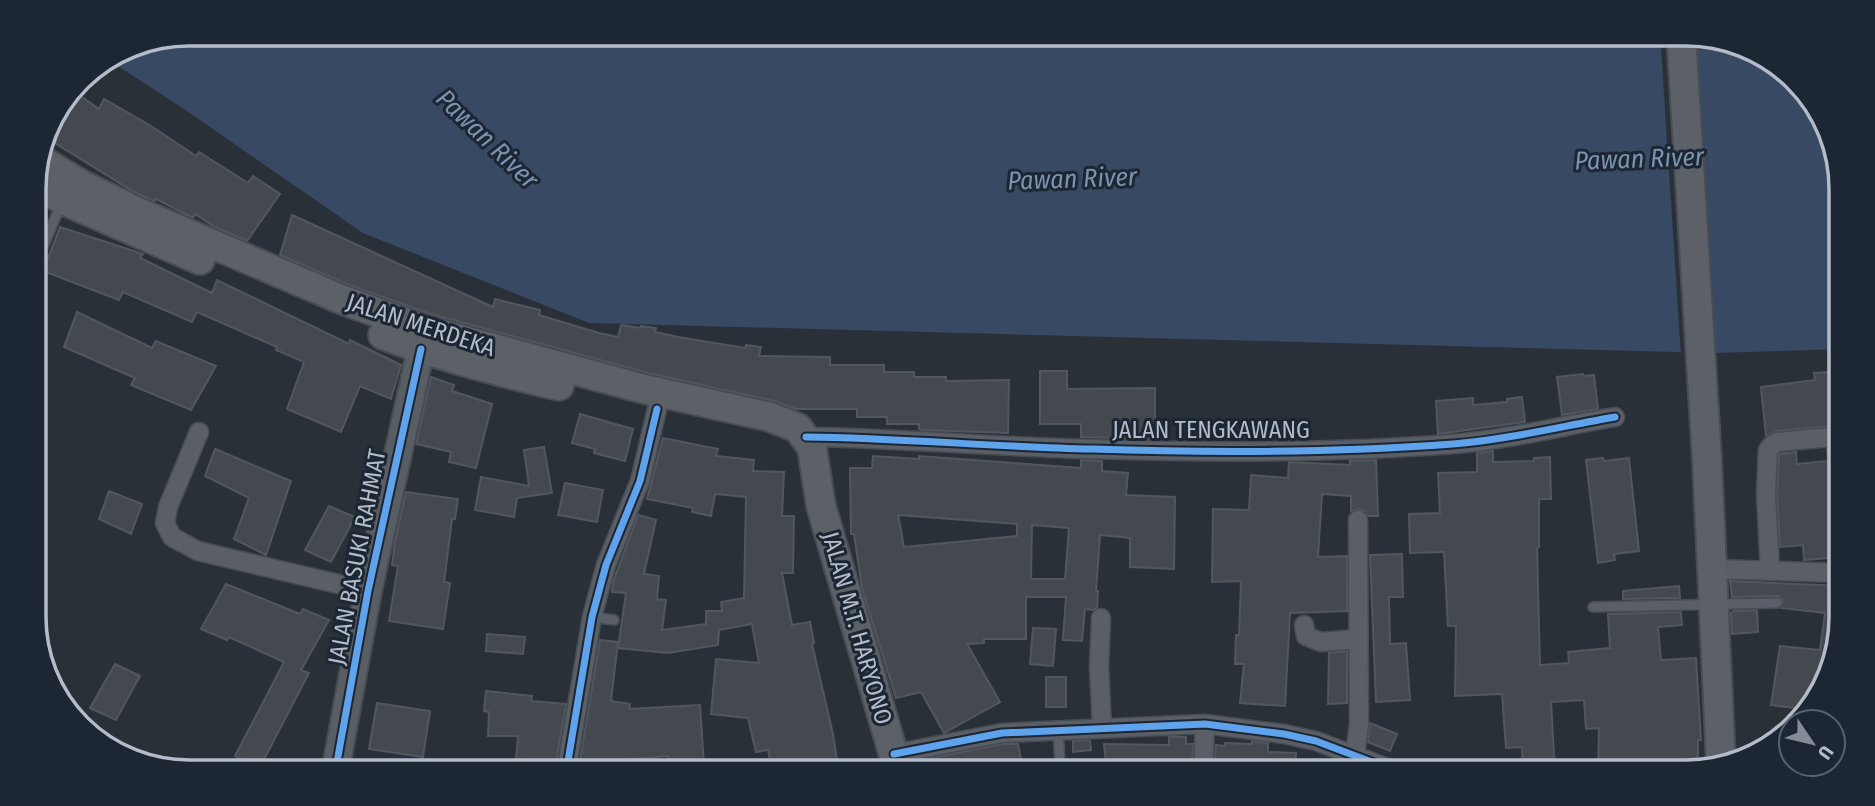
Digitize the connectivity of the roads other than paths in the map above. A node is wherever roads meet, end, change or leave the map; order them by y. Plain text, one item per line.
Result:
1 (1682, 46) edge
2 (48, 164) edge
3 (46, 190) edge
4 (63, 200) junction
5 (46, 240) edge
6 (224, 259) junction
7 (421, 349) junction
8 (657, 409) junction
9 (1615, 417) dead end
10 (199, 432) dead end
11 (1829, 437) edge
12 (806, 447) junction
13 (1358, 520) dead end
14 (1713, 569) junction
15 (1770, 571) junction
16 (1829, 573) edge
17 (368, 591) junction
18 (1777, 603) dead end
19 (1713, 605) junction
20 (1593, 607) dead end
21 (592, 617) junction
22 (1101, 618) dead end
23 (614, 620) dead end
24 (1304, 625) dead end
25 (1358, 639) junction
26 (1205, 724) junction
27 (1102, 728) junction
28 (1058, 730) junction
29 (1354, 755) junction
30 (1721, 756) edge
31 (337, 760) edge
32 (568, 760) edge
33 (895, 760) edge
34 (907, 760) edge
35 (1060, 760) edge
36 (1204, 760) edge
37 (1367, 760) edge

1 - 14 main road
2 - 6 main road, JALAN MERDEKA
3 - 4 main road, JALAN MERDEKA
4 - 5 lane
4 - 6 main road, JALAN MERDEKA
6 - 7 main road, JALAN MERDEKA
6 - 12 main road, JALAN MERDEKA
7 - 8 main road, JALAN MERDEKA
7 - 17 street, JALAN BASUKI RAHMAT
8 - 12 main road, JALAN MERDEKA
8 - 21 street
9 - 12 street, JALAN TENGKAWANG
10 - 17 street
11 - 15 street
12 - 33 main road, JALAN M.T. HARYONO
13 - 25 street
14 - 15 street
14 - 19 main road
15 - 16 street
17 - 31 street, JALAN BASUKI RAHMAT
18 - 19 lane
19 - 20 lane
19 - 30 main road
21 - 23 lane
21 - 32 street
22 - 27 street
24 - 25 street
25 - 29 street
26 - 27 street
26 - 29 street
26 - 36 street
27 - 28 street
28 - 34 street
28 - 35 lane
29 - 37 street

